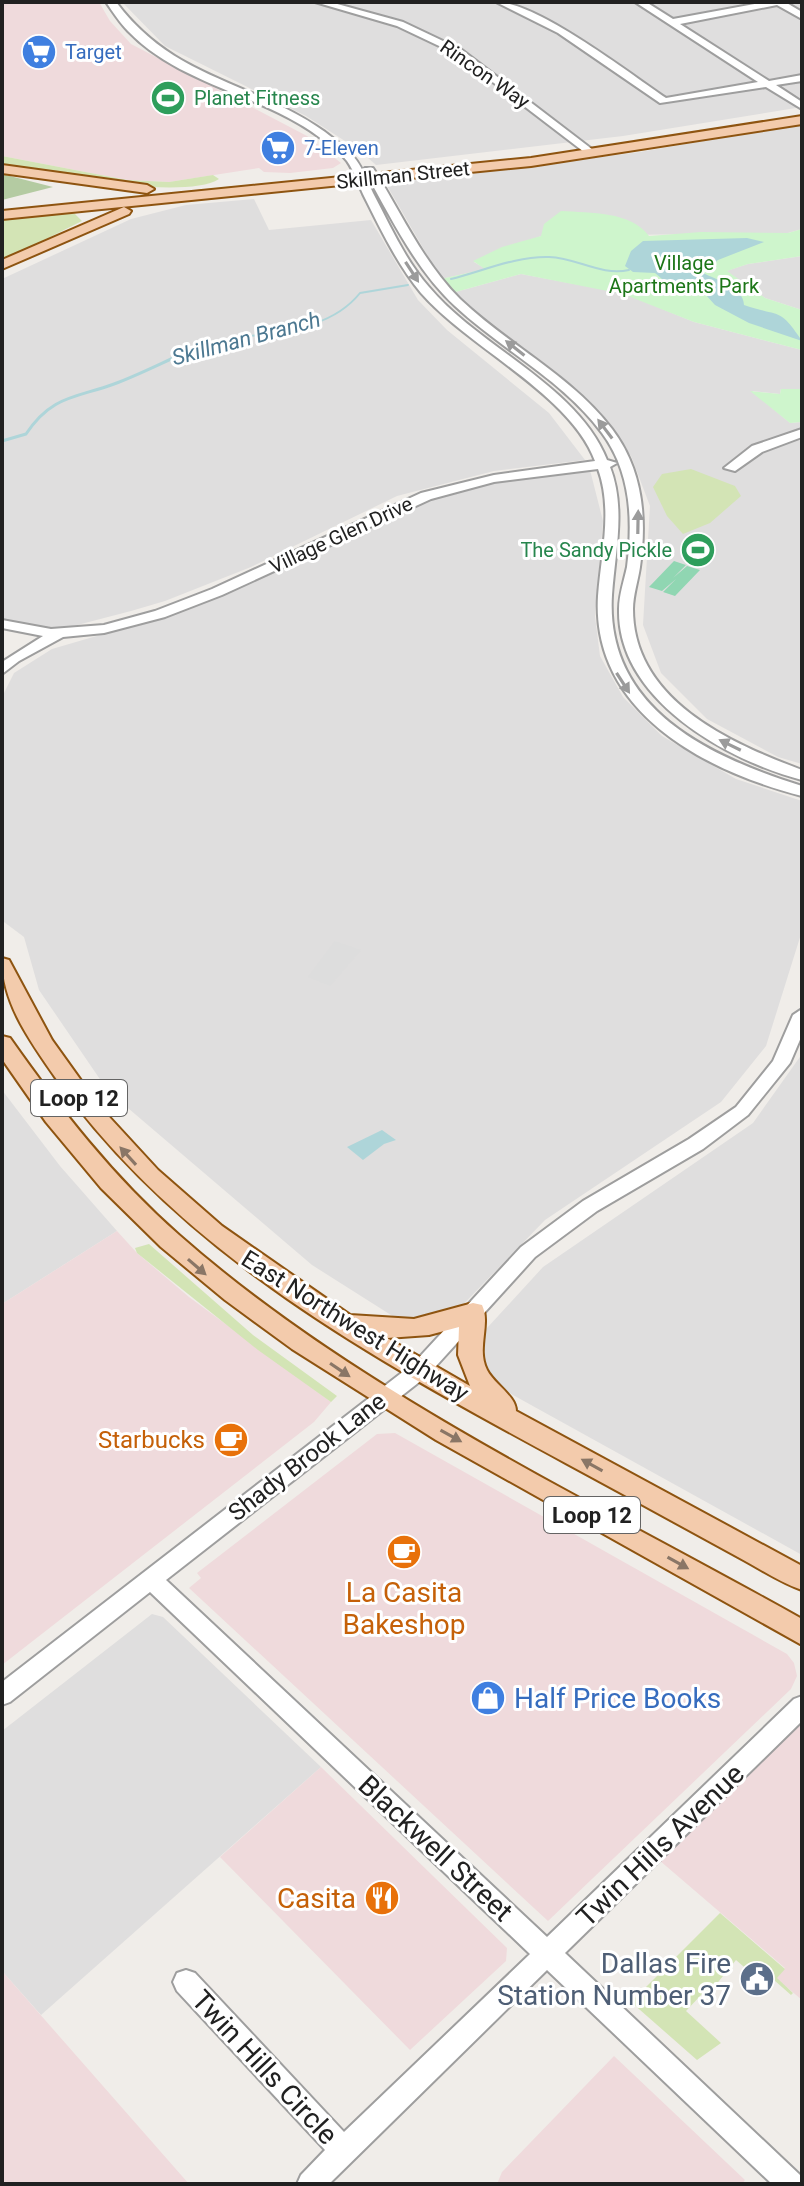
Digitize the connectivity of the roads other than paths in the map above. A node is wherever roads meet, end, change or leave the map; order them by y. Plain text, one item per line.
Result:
1 (111, 2) edge
2 (320, 2) edge
3 (501, 2) edge
4 (640, 2) edge
5 (779, 2) edge
6 (802, 16) edge
7 (674, 22) junction
8 (802, 78) edge
9 (769, 85) junction
10 (802, 109) edge
11 (802, 120) edge
12 (589, 150) junction
13 (2, 169) edge
14 (366, 175) junction
15 (62, 180) junction
16 (173, 193) junction
17 (56, 206) junction
18 (2, 207) edge
19 (2, 215) edge
20 (74, 231) junction
21 (413, 245) junction
22 (397, 246) junction
23 (2, 265) edge
24 (454, 300) junction
25 (437, 303) junction
26 (802, 433) edge
27 (626, 462) junction
28 (603, 464) junction
29 (730, 468) dead end
30 (2, 624) edge
31 (62, 631) junction
32 (2, 670) edge
33 (802, 775) edge
34 (802, 791) edge
35 (2, 965) edge
36 (802, 1015) edge
37 (2, 1043) edge
38 (184, 1210) junction
39 (154, 1228) junction
40 (473, 1312) junction
41 (338, 1319) junction
42 (420, 1370) junction
43 (383, 1398) junction
44 (540, 1437) junction
45 (151, 1579) junction
46 (802, 1579) edge
47 (802, 1633) edge
48 (2, 1695) edge
49 (802, 1706) edge
50 (548, 1954) junction
51 (186, 1982) dead end
52 (344, 2151) junction
53 (310, 2184) edge
54 (791, 2184) edge

1 - 14 street
2 - 12 street, Rincon Way
3 - 9 street
4 - 7 street
5 - 6 street
5 - 7 street
7 - 9 street
8 - 9 street
9 - 10 street
10 - 12 main road, Skillman Street
11 - 12 main road, Skillman Street
12 - 14 main road, Skillman Street
13 - 15 main road
14 - 16 main road, Skillman Street
14 - 21 street
14 - 22 street
15 - 16 main road
15 - 17 main road
16 - 17 main road, Skillman Street
16 - 20 main road
17 - 18 main road, Skillman Street
17 - 19 main road, Skillman Street
17 - 20 main road
20 - 23 main road
21 - 22 street
21 - 24 street
22 -> 25 street
24 - 25 street
27 -> 24 street
25 - 28 street
26 - 29 street
27 - 28 street, Village Glen Drive
33 -> 27 street
28 - 31 street, Village Glen Drive
28 -> 34 street
30 - 31 street, Village Glen Drive
31 - 32 street, Village Glen Drive
38 -> 35 main road, East Northwest Highway / Loop 12
36 - 40 street, Shady Brook Lane
37 - 39 main road, East Northwest Highway / Loop 12
38 - 39 main road
38 - 41 main road, East Northwest Highway / Loop 12
39 -> 43 main road, East Northwest Highway / Loop 12
40 - 41 main road
40 - 42 street, Shady Brook Lane
40 - 44 main road
41 - 42 main road, East Northwest Highway / Loop 12
42 - 43 street, Shady Brook Lane
42 - 44 main road, East Northwest Highway / Loop 12
43 - 45 street, Shady Brook Lane
43 -> 47 main road, East Northwest Highway / Loop 12
46 -> 44 main road, East Northwest Highway / Loop 12
45 - 48 street, Shady Brook Lane
45 - 50 street, Blackwell Street
49 - 50 street, Twin Hills Avenue
50 - 52 street, Twin Hills Avenue
50 - 54 street, Blackwell Street
51 - 52 street, Twin Hills Circle
52 - 53 street, Twin Hills Avenue

